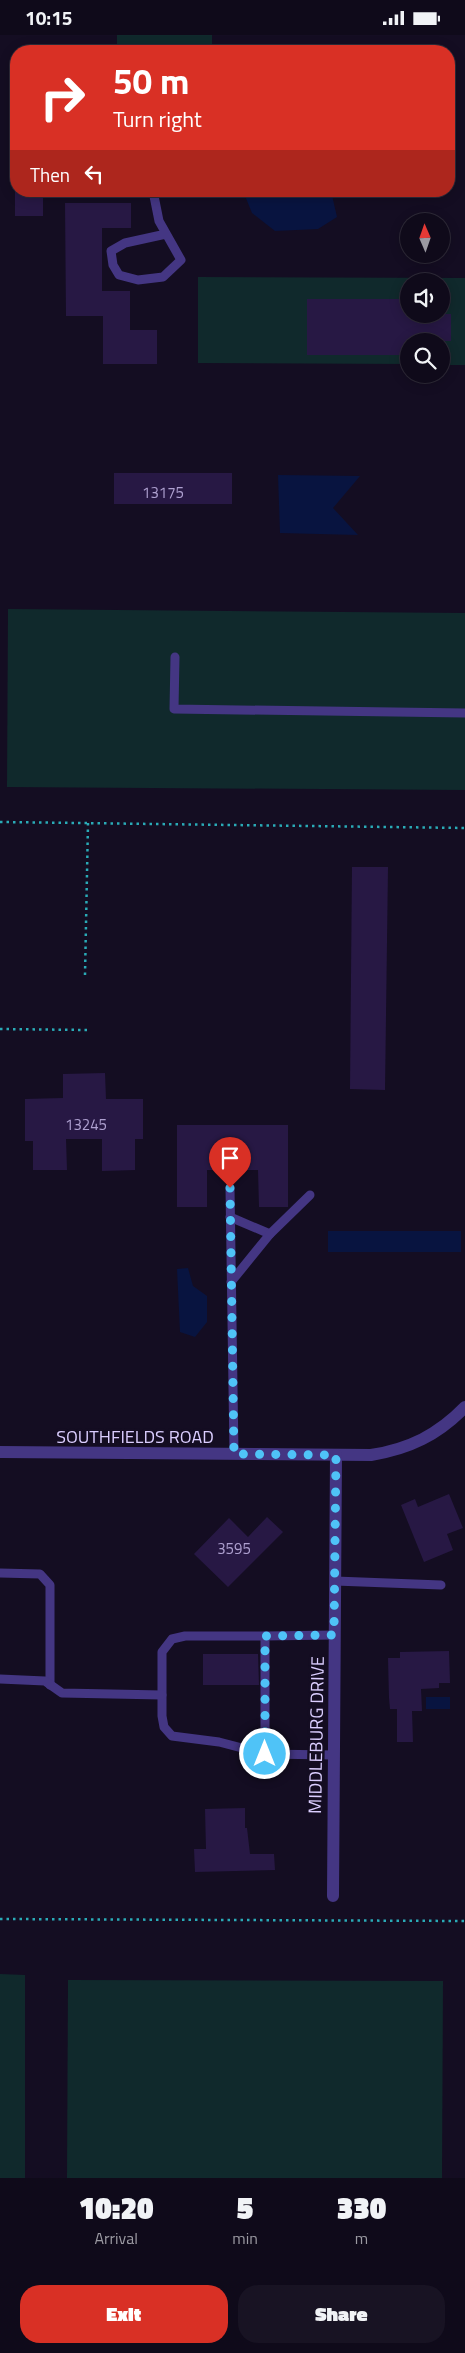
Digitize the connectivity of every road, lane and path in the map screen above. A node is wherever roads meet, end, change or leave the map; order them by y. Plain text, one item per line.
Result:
1 (154, 197) edge
2 (166, 234) junction
3 (175, 657) dead end
4 (465, 713) edge
5 (0, 822) edge
6 (88, 823) junction
7 (465, 828) edge
8 (86, 975) dead end
9 (0, 1029) edge
10 (87, 1030) dead end
11 (230, 1188) dead end
12 (310, 1195) dead end
13 (230, 1217) junction
14 (270, 1234) junction
15 (231, 1282) junction
16 (465, 1407) edge
17 (0, 1452) edge
18 (234, 1454) junction
19 (336, 1455) junction
20 (0, 1573) edge
21 (335, 1581) junction
22 (441, 1585) dead end
23 (334, 1635) junction
24 (265, 1636) junction
25 (0, 1679) edge
26 (50, 1685) junction
27 (162, 1695) junction
28 (265, 1754) junction
29 (333, 1755) junction
30 (333, 1895) dead end
31 (0, 1919) edge
32 (465, 1921) edge

1 - 2 lane
2 - 2 lane
3 - 4 lane
5 - 6 path
6 - 7 path
6 - 8 path
9 - 10 path
11 - 13 lane
12 - 14 lane
13 - 14 lane
13 - 15 lane
14 - 15 lane
15 - 18 lane
16 - 19 street, SOUTHFIELDS ROAD
17 - 18 street, SOUTHFIELDS ROAD
18 - 19 street, SOUTHFIELDS ROAD
19 - 21 street, MIDDLEBURG DRIVE
20 - 26 lane
21 - 22 lane
21 - 23 street, MIDDLEBURG DRIVE
23 - 24 lane
23 - 29 street, MIDDLEBURG DRIVE
24 - 27 lane
24 - 28 lane
25 - 26 lane
26 - 27 lane
27 - 28 lane
28 - 29 lane
29 - 30 street, MIDDLEBURG DRIVE
31 - 32 path

